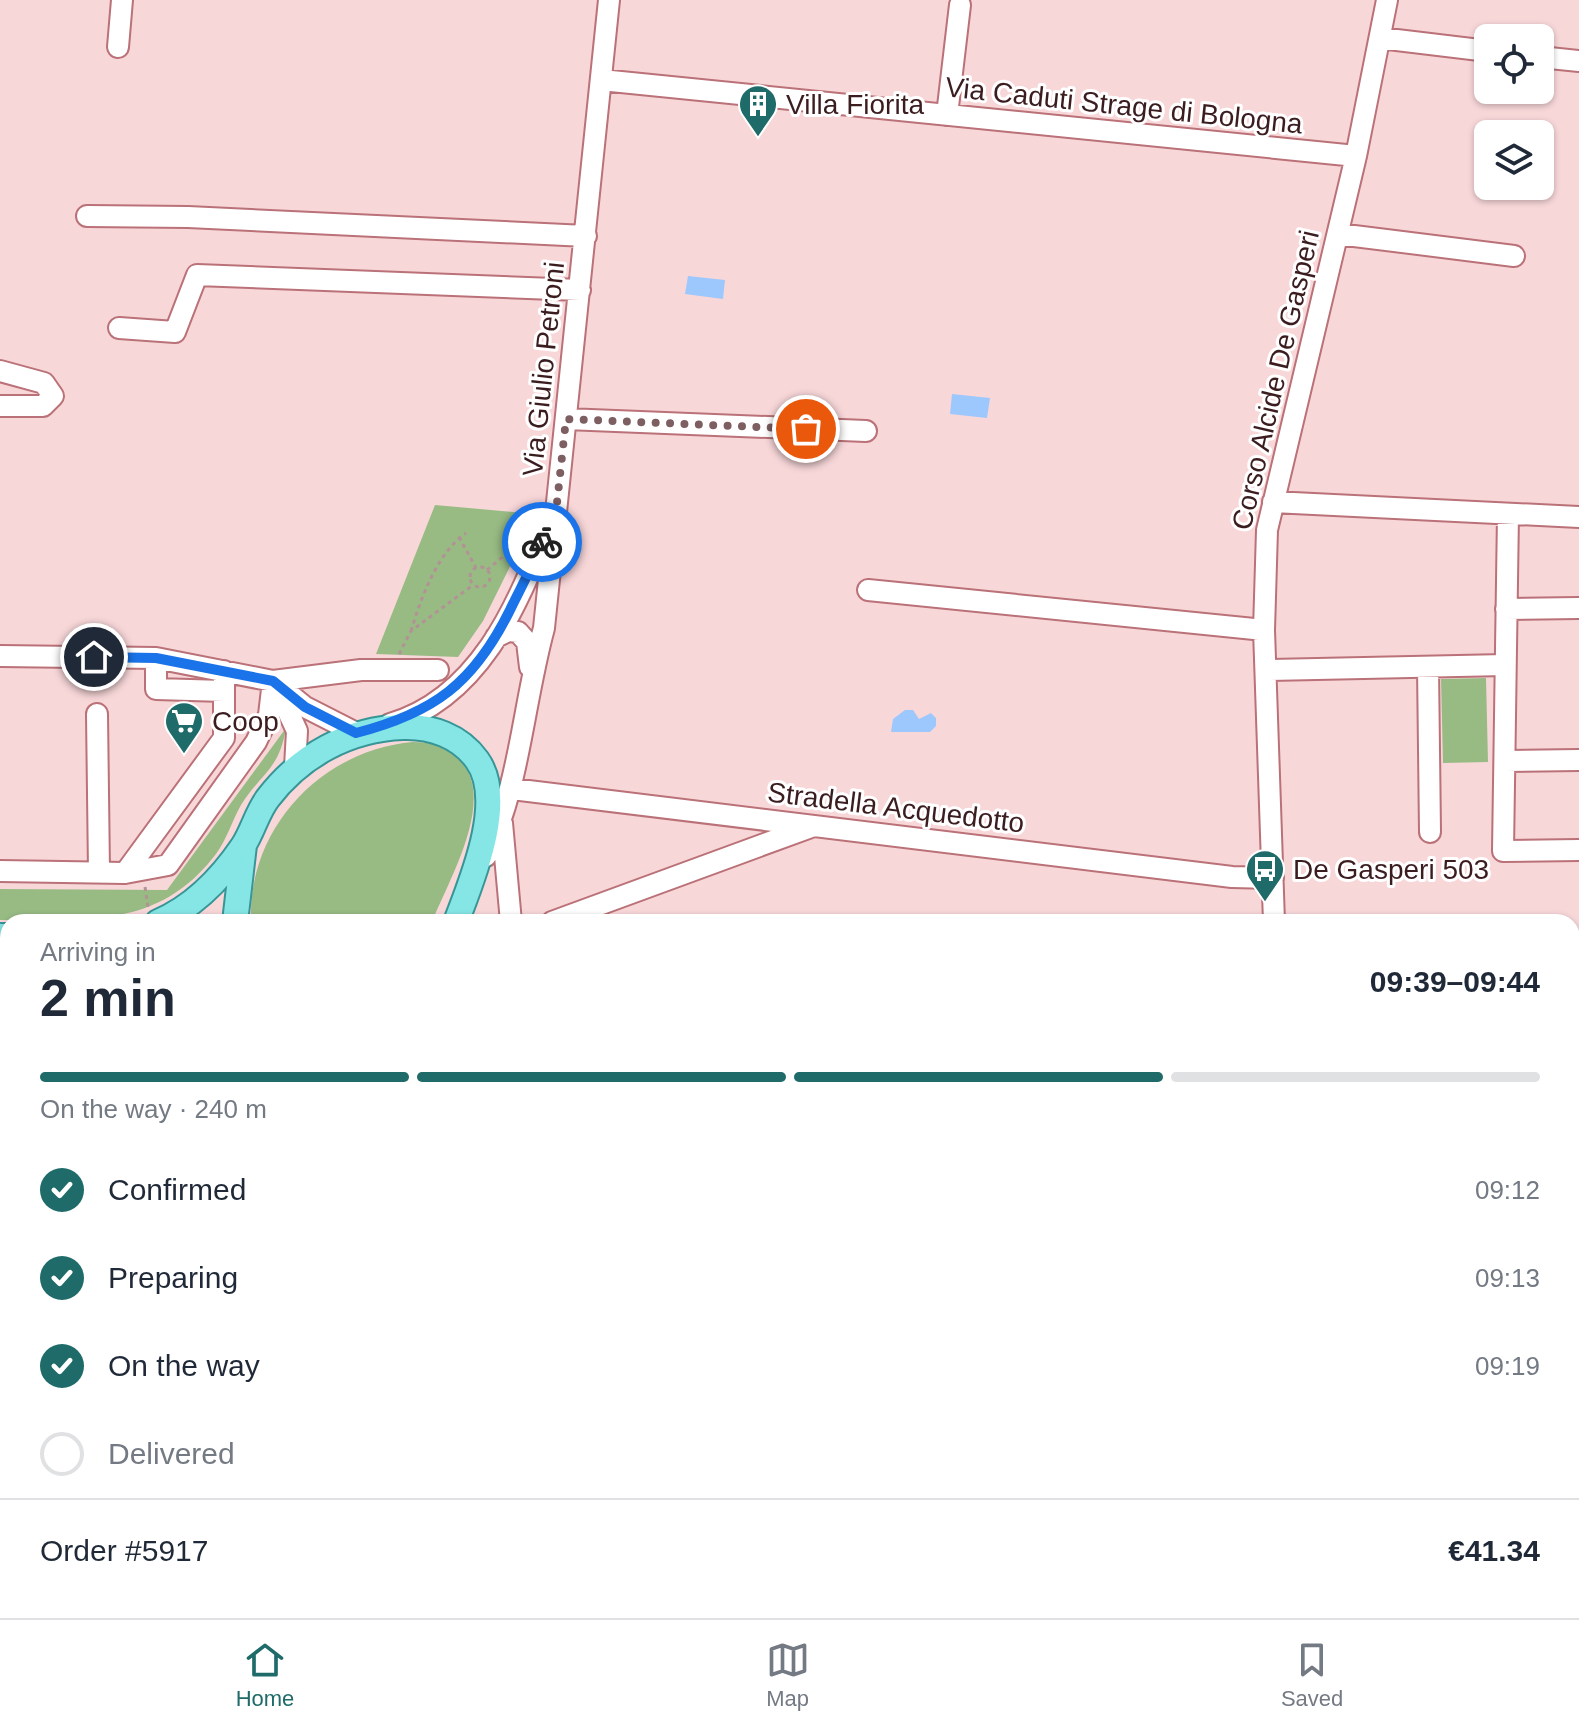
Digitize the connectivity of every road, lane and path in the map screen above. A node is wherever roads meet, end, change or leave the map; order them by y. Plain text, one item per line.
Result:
1 (122, 0) edge
2 (605, 0) edge
3 (1387, 0) edge
4 (960, 5) dead end
5 (1380, 38) junction
6 (118, 47) dead end
7 (1474, 49) edge
8 (1554, 58) edge
9 (1579, 61) edge
10 (601, 80) junction
11 (947, 115) junction
12 (1356, 156) junction
13 (87, 216) dead end
14 (1338, 234) junction
15 (586, 236) junction
16 (1514, 256) dead end
17 (580, 290) junction
18 (119, 328) dead end
19 (0, 371) edge
20 (0, 406) edge
21 (566, 419) junction
22 (866, 431) dead end
23 (1273, 502) junction
24 (557, 503) junction
25 (1508, 514) junction
26 (1579, 517) edge
27 (466, 533) dead end
28 (459, 537) junction
29 (512, 549) dead end
30 (476, 568) junction
31 (487, 570) junction
32 (473, 585) junction
33 (868, 590) dead end
34 (1579, 608) edge
35 (1506, 609) junction
36 (1264, 630) junction
37 (411, 631) junction
38 (496, 637) junction
39 (0, 656) edge
40 (156, 658) junction
41 (1505, 665) junction
42 (1428, 667) junction
43 (398, 670) junction
44 (438, 670) dead end
45 (1266, 670) junction
46 (531, 675) junction
47 (224, 681) junction
48 (273, 681) junction
49 (97, 714) dead end
50 (366, 731) junction
51 (224, 738) junction
52 (256, 742) junction
53 (1579, 760) edge
54 (1505, 761) junction
55 (295, 767) junction
56 (512, 789) junction
57 (502, 823) junction
58 (815, 825) junction
59 (1430, 832) dead end
60 (244, 845) junction
61 (1579, 850) edge
62 (0, 871) edge
63 (99, 872) junction
64 (135, 872) junction
65 (1273, 878) junction
66 (459, 913) edge
67 (159, 914) edge
68 (236, 914) edge
69 (510, 914) edge
70 (574, 914) edge
71 (1274, 914) edge

1 - 6 street
2 - 10 street, Via Giulio Petroni
3 - 5 street, Corso Alcide De Gasperi
4 - 11 street
5 - 7 street
5 - 12 street, Corso Alcide De Gasperi
8 - 9 street
10 - 11 street, Via Caduti Strage di Bologna
10 - 15 street, Via Giulio Petroni
11 - 12 street, Via Caduti Strage di Bologna
12 - 14 street, Corso Alcide De Gasperi
13 - 15 street
14 - 16 street
14 - 23 street, Corso Alcide De Gasperi
15 - 17 street, Via Giulio Petroni
17 - 18 street
17 - 21 street, Via Giulio Petroni
19 - 20 street
21 - 22 street
21 - 24 street, Via Giulio Petroni
23 - 25 street
23 - 36 street, Corso Alcide De Gasperi
24 - 38 street
24 - 46 street, Via Giulio Petroni
25 - 26 street
25 - 35 street
27 - 28 path
28 - 30 path
28 - 37 path
29 - 31 path
30 - 31 path
30 - 32 path
31 - 32 path
32 - 37 path
33 - 36 street
34 - 35 street
35 - 41 street
36 - 45 street, Corso Alcide De Gasperi
37 - 43 path
38 - 46 street
38 - 50 street
39 - 40 street
40 - 47 street
40 - 47 street
41 - 42 street
41 - 54 street
42 - 45 street
42 - 59 street
43 - 44 street
43 - 48 street
45 - 65 street, Corso Alcide De Gasperi
46 - 56 street, Via Giulio Petroni
47 - 48 street
47 - 51 street
48 - 50 street
48 - 52 street
48 - 55 street
49 - 63 street
50 - 55 main road
50 - 66 main road
51 - 52 street
51 - 64 street
52 - 64 street
53 - 54 street
54 - 61 street
55 - 60 main road
56 - 57 street, Via Giulio Petroni
56 - 58 street, Stradella Acquedotto
57 - 66 street
57 - 69 street
58 - 65 street, Stradella Acquedotto
58 - 70 street
60 - 67 main road
60 - 68 main road
62 - 63 street
63 - 64 street
64 - 67 path
65 - 71 street, Corso Alcide De Gasperi

